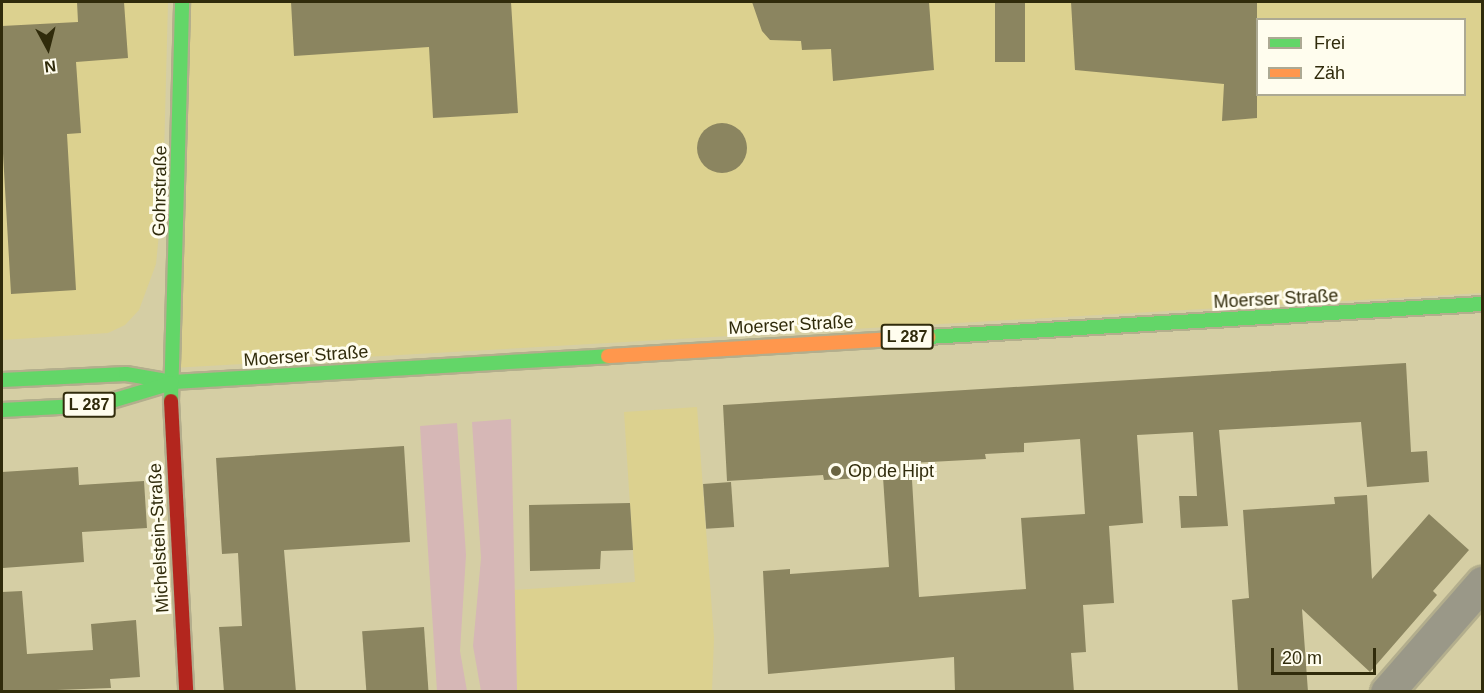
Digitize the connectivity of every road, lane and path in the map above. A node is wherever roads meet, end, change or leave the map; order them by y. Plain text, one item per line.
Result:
1 (182, 2) edge
2 (1482, 304) edge
3 (2, 380) edge
4 (173, 382) junction
5 (2, 411) edge
6 (1482, 583) edge
7 (186, 692) edge
8 (1387, 692) edge

1 - 4 main road, Gohrstraße
2 - 4 main road, Moerser Straße / L 287
3 - 4 main road, Moerser Straße / L 287
4 - 5 main road, Moerser Straße / L 287
4 - 7 main road, Michelstein-Straße
6 - 8 street

